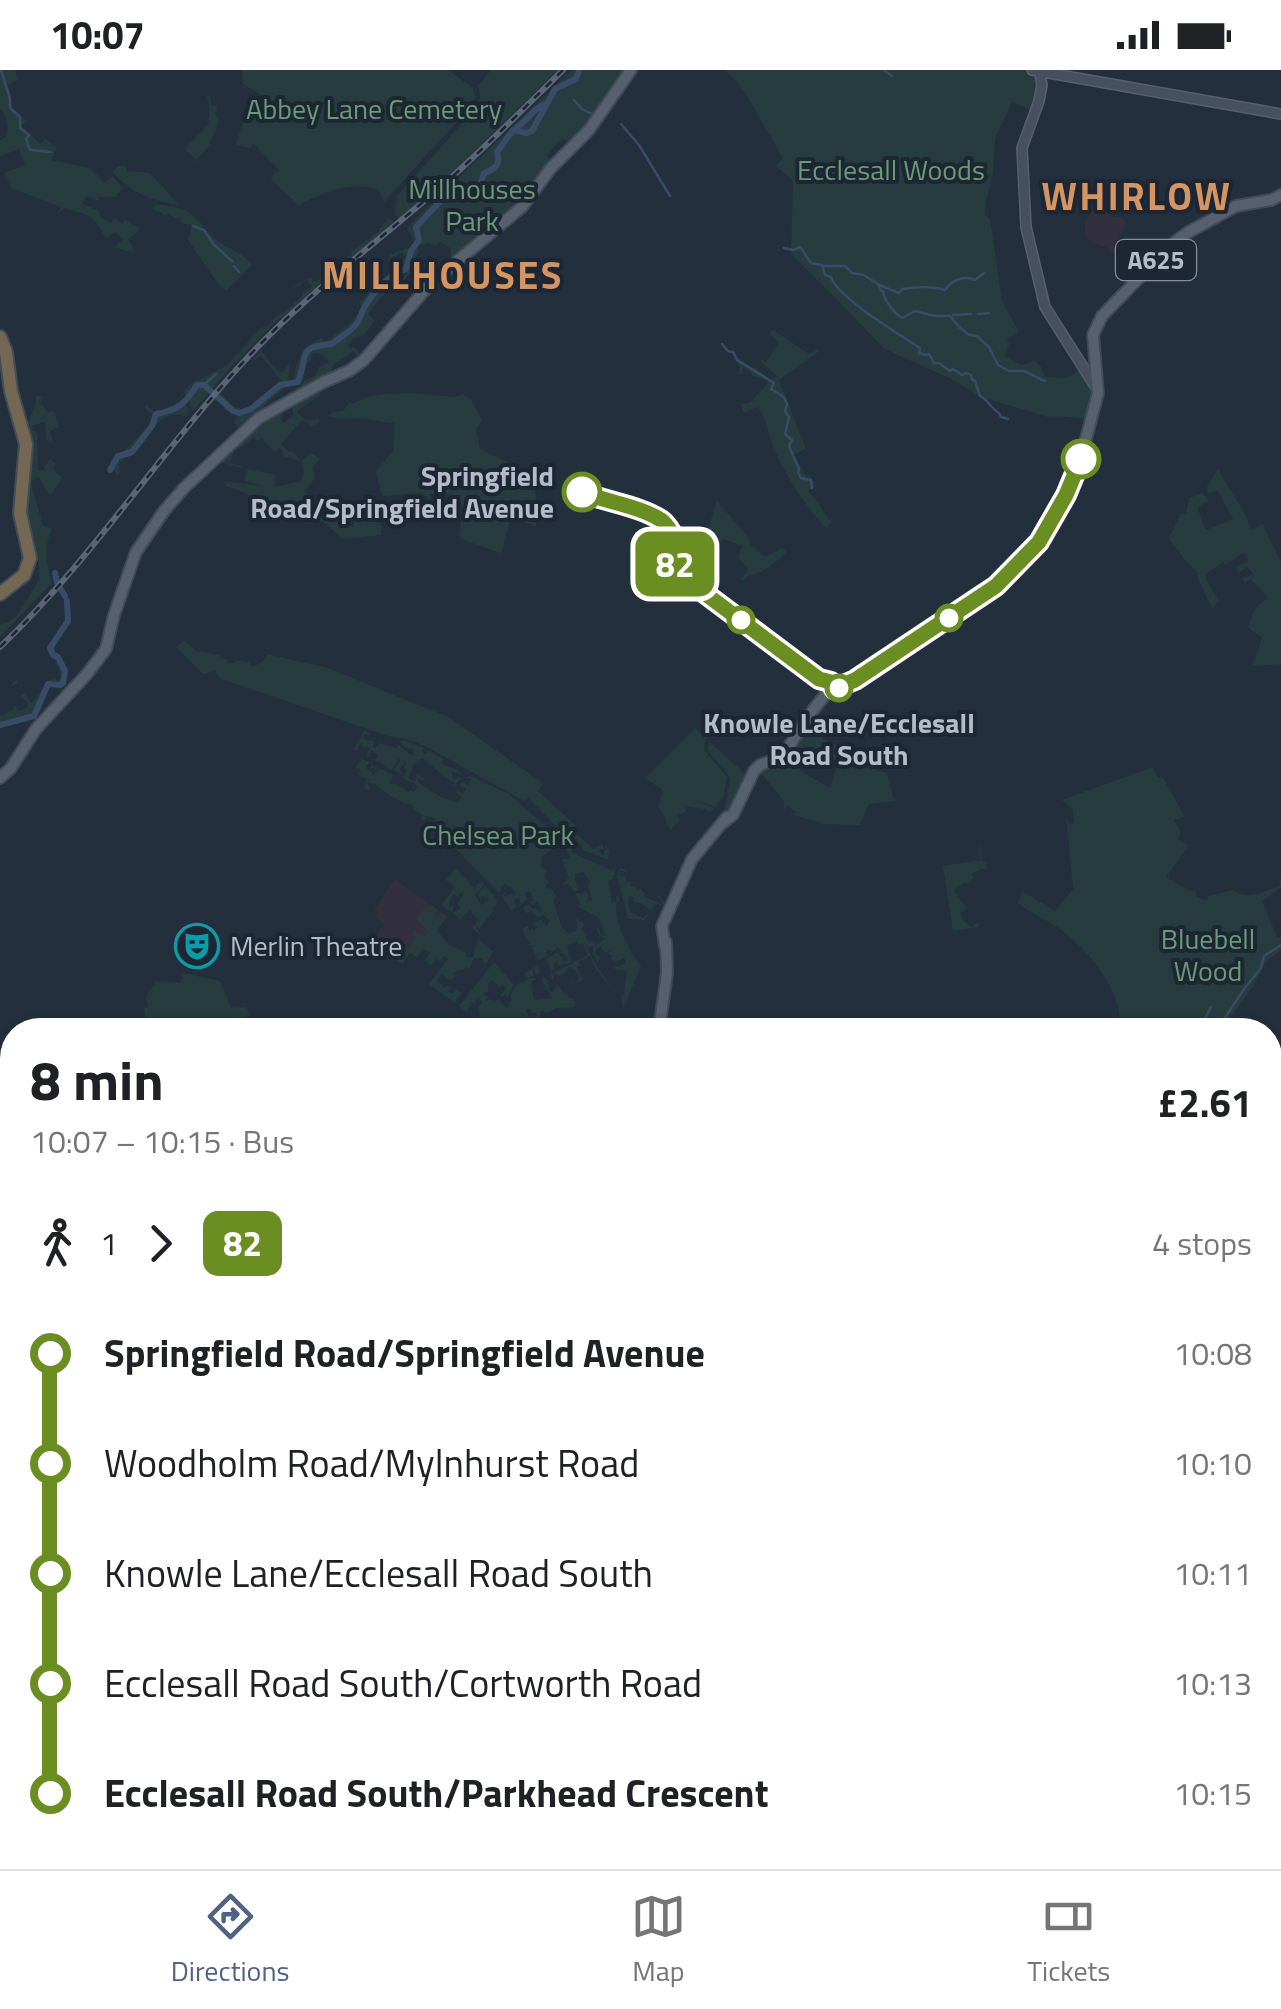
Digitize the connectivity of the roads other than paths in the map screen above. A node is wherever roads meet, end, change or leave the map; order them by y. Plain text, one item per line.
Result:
1 (633, 70) edge
2 (1036, 71) edge
3 (1281, 114) edge
4 (1281, 195) edge
5 (0, 337) edge
6 (1096, 386) junction
7 (0, 594) edge
8 (0, 778) edge
9 (661, 1018) edge

1 - 8 main road
2 - 3 main road
2 - 6 main road
4 - 6 main road, A625
5 - 7 highway
6 - 9 main road, A625

